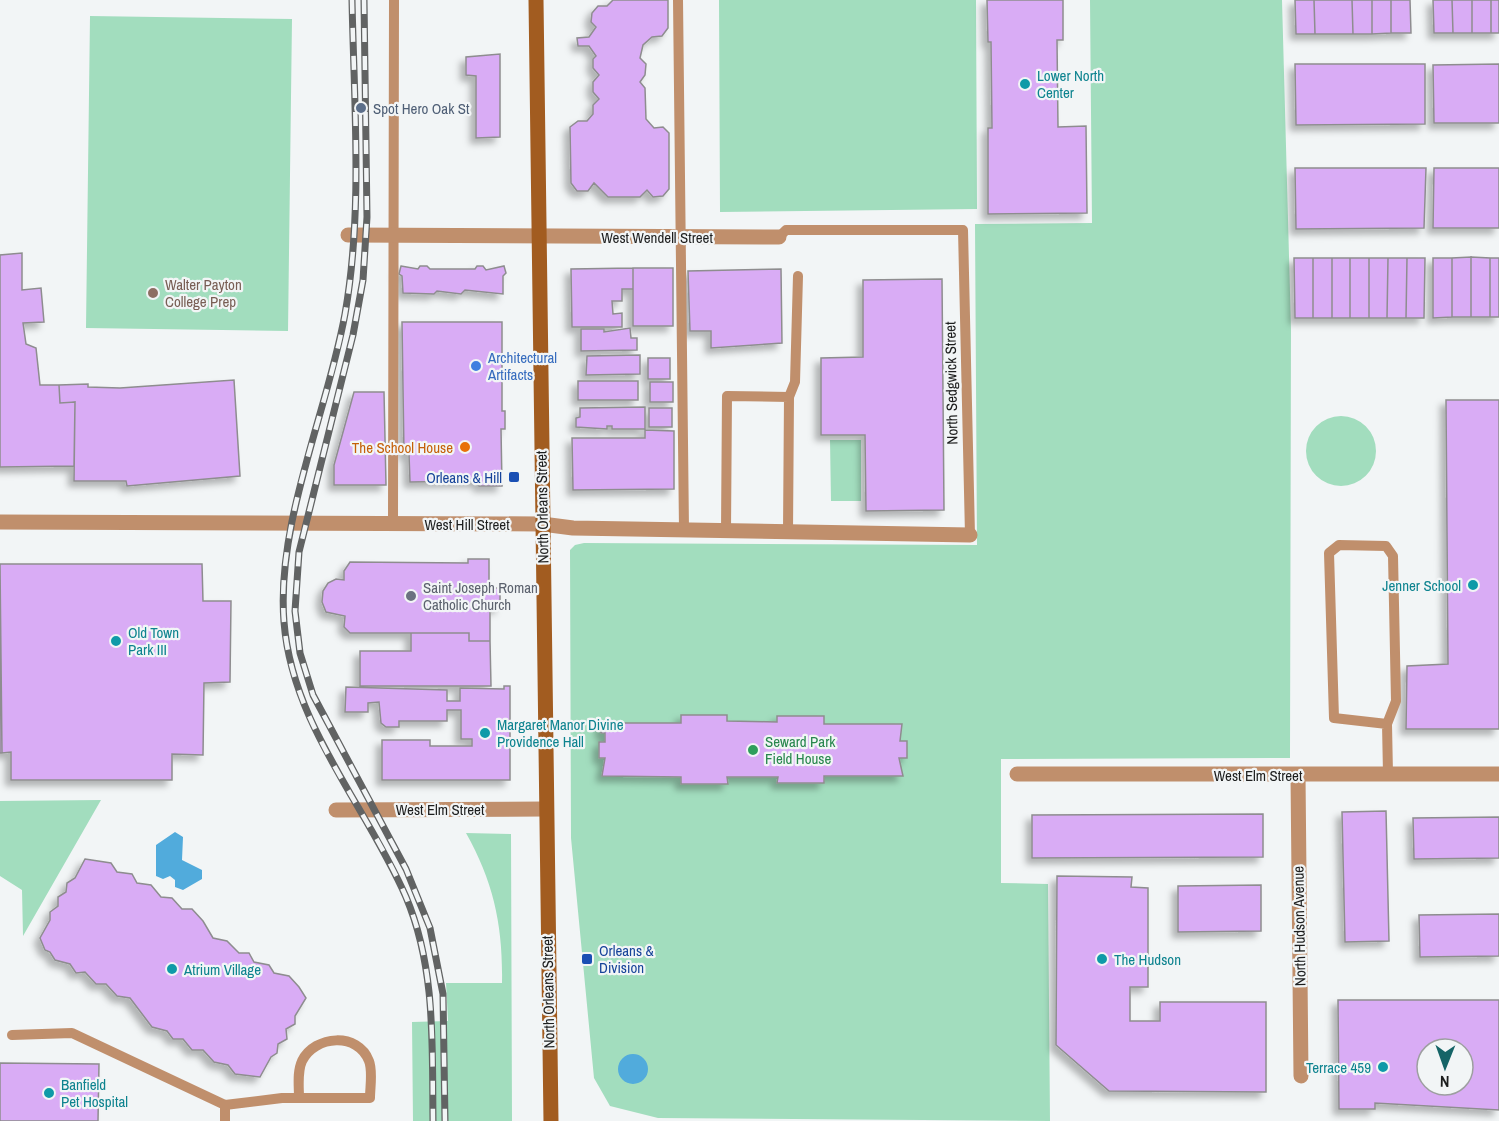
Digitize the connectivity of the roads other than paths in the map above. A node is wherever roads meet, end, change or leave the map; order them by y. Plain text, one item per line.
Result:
1 (394, 0) edge
2 (536, 0) edge
3 (678, 0) edge
4 (963, 230) joint
5 (348, 235) dead end
6 (394, 235) junction
7 (539, 236) junction
8 (681, 237) junction
9 (779, 237) joint
10 (798, 276) dead end
11 (789, 397) junction
12 (0, 522) edge
13 (393, 523) junction
14 (542, 524) junction
15 (684, 530) junction
16 (726, 531) junction
17 (788, 532) junction
18 (970, 535) joint
19 (1387, 724) junction
20 (1017, 774) dead end
21 (1388, 774) junction
22 (1499, 774) edge
23 (1298, 775) junction
24 (545, 809) junction
25 (336, 810) dead end
26 (12, 1035) dead end
27 (1301, 1076) dead end
28 (298, 1098) junction
29 (225, 1105) junction
30 (225, 1121) edge
31 (551, 1121) edge

1 - 6 lane
2 - 7 street, North Orleans Street
3 - 8 lane
4 - 9 lane, West Wendell Street
4 - 18 lane, North Sedgwick Street
5 - 6 street, West Wendell Street
6 - 7 street, West Wendell Street
6 - 13 lane
7 - 8 street, West Wendell Street
7 - 14 street, North Orleans Street
8 - 9 street, West Wendell Street
8 - 15 lane
10 - 11 lane
11 - 16 lane
11 - 17 lane
12 - 13 street, West Hill Street
13 - 14 street, West Hill Street
14 - 15 street, West Hill Street
14 - 24 street, North Orleans Street
15 - 16 street, West Hill Street
16 - 17 street, West Hill Street
17 - 18 street, West Hill Street
19 - 19 lane
19 - 21 lane
20 - 23 street, West Elm Street
21 - 22 street, West Elm Street
21 - 23 street, West Elm Street
23 - 27 street, North Hudson Avenue
24 - 25 street, West Elm Street
24 - 31 street, North Orleans Street
26 - 29 lane
28 - 28 lane
28 - 29 lane
29 - 30 lane

